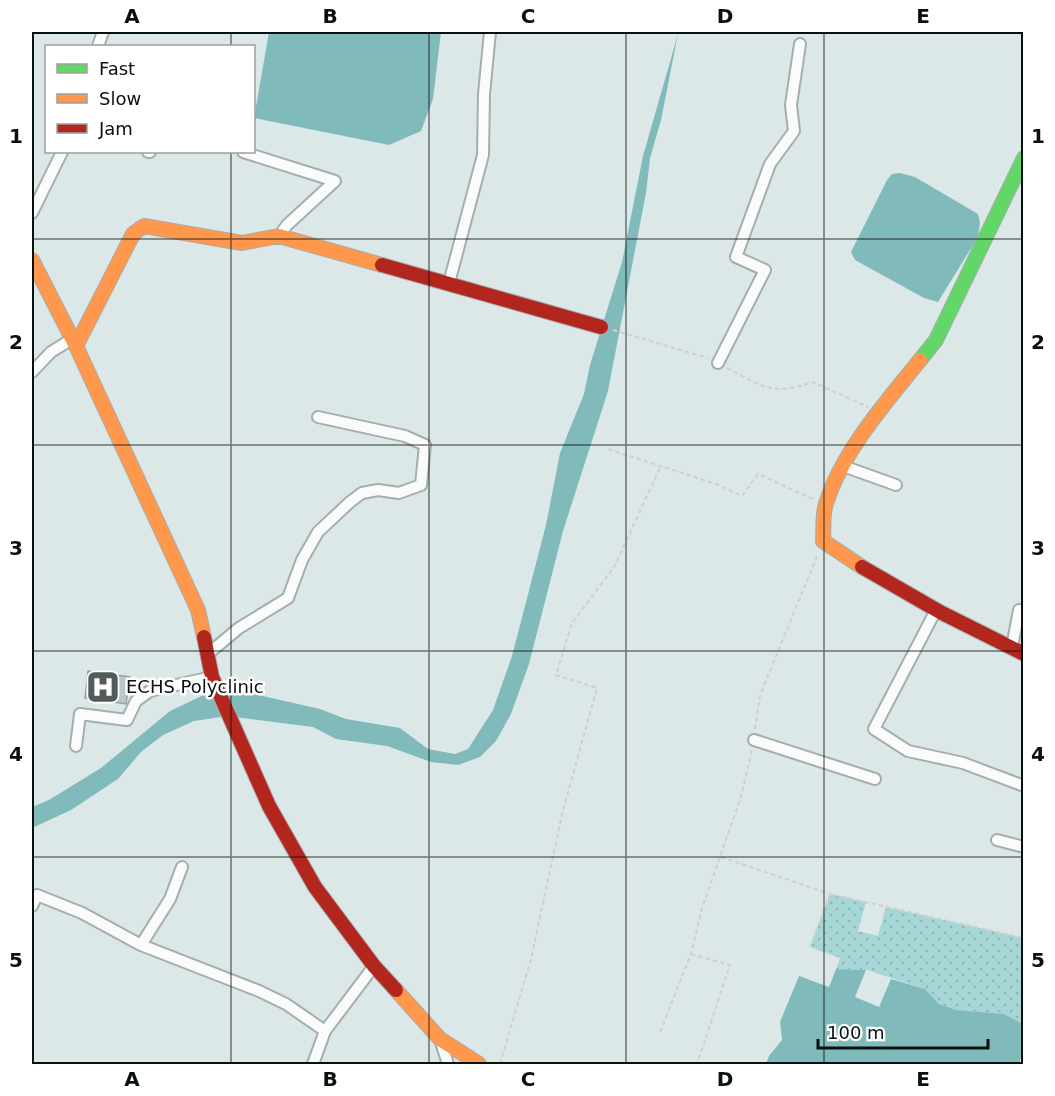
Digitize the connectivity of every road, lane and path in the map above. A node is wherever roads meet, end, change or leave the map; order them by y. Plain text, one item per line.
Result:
1 (490, 32) edge
2 (800, 44) dead end
3 (62, 153) edge
4 (246, 153) edge
5 (1023, 158) edge
6 (32, 213) edge
7 (279, 236) junction
8 (32, 260) edge
9 (449, 283) junction
10 (602, 327) dead end
11 (74, 343) junction
12 (718, 363) dead end
13 (32, 372) edge
14 (813, 382) dead end
15 (879, 411) junction
16 (318, 417) dead end
17 (608, 448) dead end
18 (661, 466) junction
19 (843, 466) junction
20 (896, 485) dead end
21 (825, 505) junction
22 (823, 541) junction
23 (936, 610) junction
24 (1019, 610) dead end
25 (1018, 651) edge
26 (209, 653) junction
27 (212, 678) junction
28 (754, 740) junction
29 (75, 746) dead end
30 (875, 779) dead end
31 (1023, 786) edge
32 (997, 840) dead end
33 (1023, 848) edge
34 (721, 857) junction
35 (182, 867) dead end
36 (34, 893) edge
37 (830, 894) junction
38 (32, 906) edge
39 (1023, 938) edge
40 (141, 945) junction
41 (810, 947) dead end
42 (691, 954) junction
43 (374, 966) junction
44 (325, 1031) junction
45 (660, 1032) dead end
46 (440, 1039) junction
47 (313, 1065) edge
48 (448, 1065) edge
49 (479, 1065) edge
50 (500, 1065) edge
51 (697, 1065) edge

1 - 9 street
2 - 12 street
3 - 6 street
4 - 7 street
5 - 15 street
7 - 9 street
7 - 11 street
8 - 11 street
9 - 10 street
11 - 13 street
11 - 26 street
14 - 15 path
15 - 19 street
16 - 26 street
17 - 18 path
18 - 21 path
18 - 50 path
19 - 20 street
19 - 21 street
21 - 22 street
22 - 23 street
22 - 28 path
23 - 25 street
23 - 31 street
24 - 25 street
26 - 27 street
27 - 29 street
27 - 43 street
28 - 30 street
28 - 34 path
32 - 33 street
34 - 37 path
34 - 42 path
35 - 40 street
36 - 38 street
36 - 40 street
37 - 39 path
37 - 41 path
40 - 44 street
42 - 45 path
42 - 51 path
43 - 44 street
43 - 46 street
44 - 47 street
46 - 48 street
46 - 49 street

